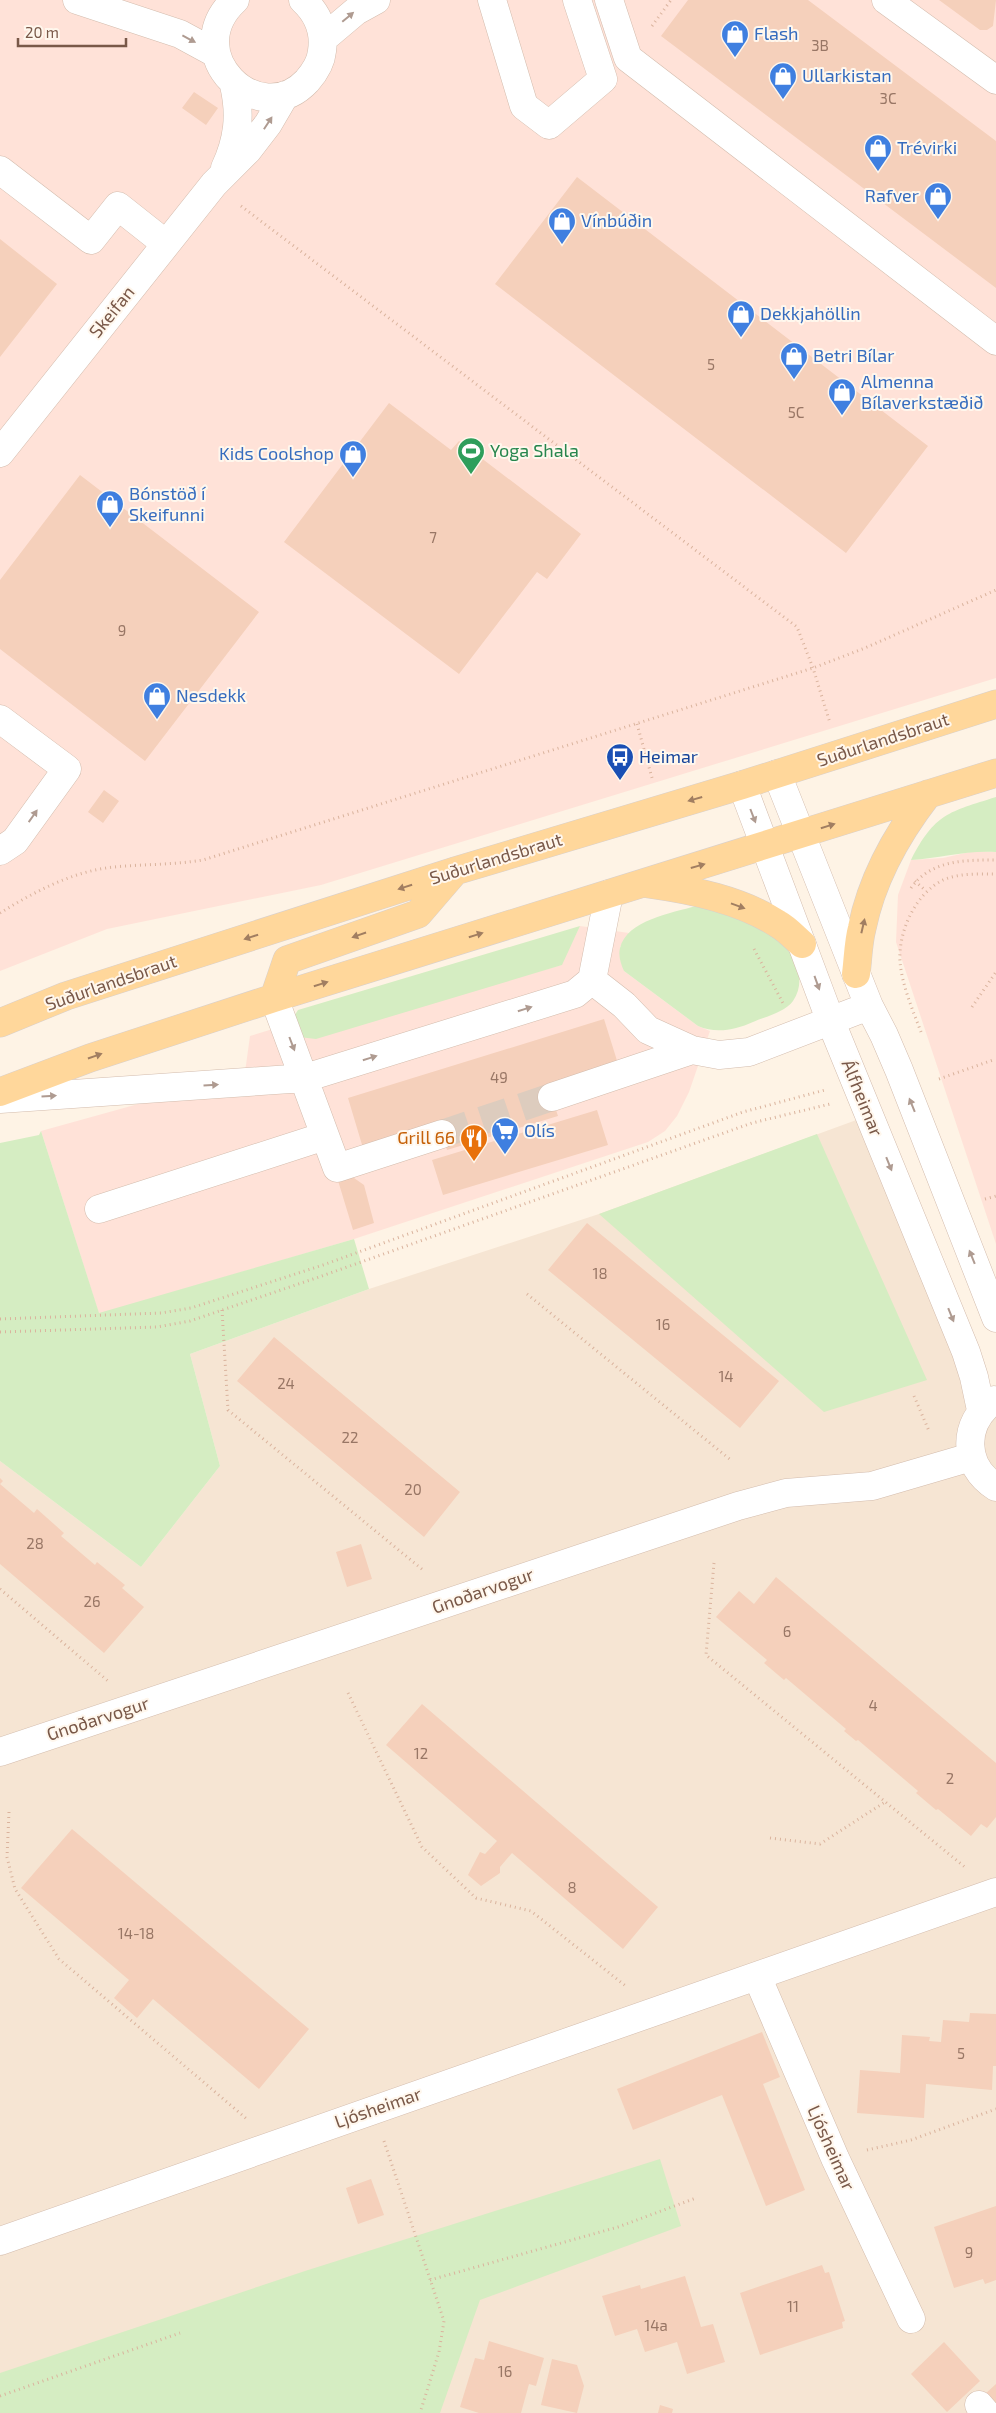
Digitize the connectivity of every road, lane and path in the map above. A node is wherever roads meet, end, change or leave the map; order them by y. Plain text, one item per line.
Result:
1 (77, 0) edge
2 (235, 0) edge
3 (303, 0) edge
4 (376, 0) edge
5 (492, 0) edge
6 (577, 0) edge
7 (609, 0) edge
8 (886, 0) edge
9 (124, 8) edge
10 (324, 38) junction
11 (215, 53) junction
12 (996, 80) edge
13 (234, 85) junction
14 (284, 95) junction
15 (0, 170) edge
16 (224, 172) junction
17 (241, 206) dead end
18 (166, 244) junction
19 (996, 341) edge
20 (0, 453) edge
21 (996, 590) edge
22 (813, 668) junction
23 (996, 704) edge
24 (0, 719) edge
25 (637, 724) junction
26 (832, 726) dead end
27 (996, 773) edge
28 (777, 774) junction
29 (652, 780) dead end
30 (742, 785) junction
31 (996, 786) edge
32 (928, 794) junction
33 (801, 834) junction
34 (765, 847) junction
35 (0, 851) edge
36 (996, 860) edge
37 (455, 871) junction
38 (996, 874) edge
39 (916, 882) junction
40 (640, 883) junction
41 (926, 891) junction
42 (608, 894) junction
43 (906, 895) dead end
44 (0, 913) edge
45 (750, 941) dead end
46 (802, 944) junction
47 (996, 972) edge
48 (856, 974) junction
49 (592, 980) junction
50 (66, 996) junction
51 (274, 998) junction
52 (0, 1004) edge
53 (869, 1006) junction
54 (972, 1007) dead end
55 (785, 1008) dead end
56 (831, 1022) junction
57 (0, 1023) edge
58 (924, 1040) dead end
59 (692, 1050) junction
60 (993, 1060) dead end
61 (305, 1078) junction
62 (939, 1079) dead end
63 (829, 1088) dead end
64 (0, 1092) edge
65 (552, 1097) tunnel mouth
66 (0, 1099) edge
67 (831, 1104) dead end
68 (442, 1134) tunnel mouth
69 (325, 1136) junction
70 (996, 1196) edge
71 (984, 1200) dead end
72 (99, 1209) dead end
73 (527, 1294) dead end
74 (222, 1310) junction
75 (0, 1318) edge
76 (996, 1318) edge
77 (0, 1332) edge
78 (914, 1396) dead end
79 (988, 1405) edge
80 (929, 1431) dead end
81 (971, 1457) junction
82 (732, 1461) dead end
83 (996, 1487) edge
84 (714, 1562) dead end
85 (423, 1570) dead end
86 (0, 1589) edge
87 (108, 1681) dead end
88 (348, 1693) dead end
89 (0, 1752) edge
90 (885, 1802) junction
91 (9, 1812) dead end
92 (770, 1838) dead end
93 (974, 1874) dead end
94 (996, 1892) edge
95 (757, 1976) junction
96 (657, 2011) junction
97 (996, 2110) edge
98 (383, 2138) dead end
99 (276, 2144) junction
100 (835, 2158) junction
101 (696, 2198) dead end
102 (0, 2241) edge
103 (430, 2280) junction
104 (911, 2319) dead end
105 (180, 2333) dead end
106 (0, 2396) edge
107 (420, 2413) edge

1 - 9 street
2 - 11 street, Skeifan
3 - 10 street
10 -> 4 street
5 - 6 street
7 - 19 street
8 - 12 street
9 -> 11 street
10 - 14 street
11 - 13 street, Skeifan
13 - 14 street
13 - 16 street, Skeifan
16 -> 14 street, Skeifan
15 - 18 street
16 - 18 street, Skeifan
17 - 22 path
18 - 20 street, Skeifan
21 - 22 path
22 - 25 path
22 - 26 path
23 - 28 main road, Suðurlandsbraut
35 -> 24 street
25 - 29 path
25 - 44 path
27 - 32 main road
28 - 30 main road, Suðurlandsbraut
28 - 33 street
30 -> 34 street, Álfheimar
30 -> 37 main road, Suðurlandsbraut
31 - 32 street
33 -> 32 main road
48 -> 32 main road
33 - 34 main road
33 - 48 street
40 -> 34 main road
34 - 46 street, Álfheimar
36 - 39 path
37 -> 50 main road, Suðurlandsbraut
37 -> 51 main road
38 - 41 path
39 - 41 path
39 - 43 path
40 - 42 main road
40 -> 46 main road
41 - 58 path
42 - 49 street
51 -> 42 main road
45 - 55 path
46 -> 56 street, Álfheimar
47 - 54 path
48 - 53 street
49 - 59 street
61 -> 49 street
50 - 52 main road
50 - 57 main road, Suðurlandsbraut
51 -> 61 street
64 -> 51 main road
53 - 56 street
76 -> 53 street
56 - 59 street
56 -> 79 street, Álfheimar
59 - 65 street
60 - 62 path
66 -> 61 street
61 - 69 street
63 - 75 path
67 - 74 path
68 - 69 street
69 - 72 street
70 - 71 path
73 - 82 path
74 - 77 path
74 - 85 path
78 - 80 path
79 - 81 street
81 - 83 street
81 - 89 street, Gnoðarvogur
84 - 90 path
86 - 87 path
88 - 96 path
90 - 92 path
90 - 93 path
91 - 99 path
94 - 95 street, Ljósheimar
95 - 96 street, Ljósheimar
95 - 100 street, Ljósheimar
96 - 99 street, Ljósheimar
97 - 100 path
98 - 103 path
99 - 102 street, Ljósheimar
100 - 104 street, Ljósheimar
101 - 103 path
103 - 107 path
105 - 106 path

